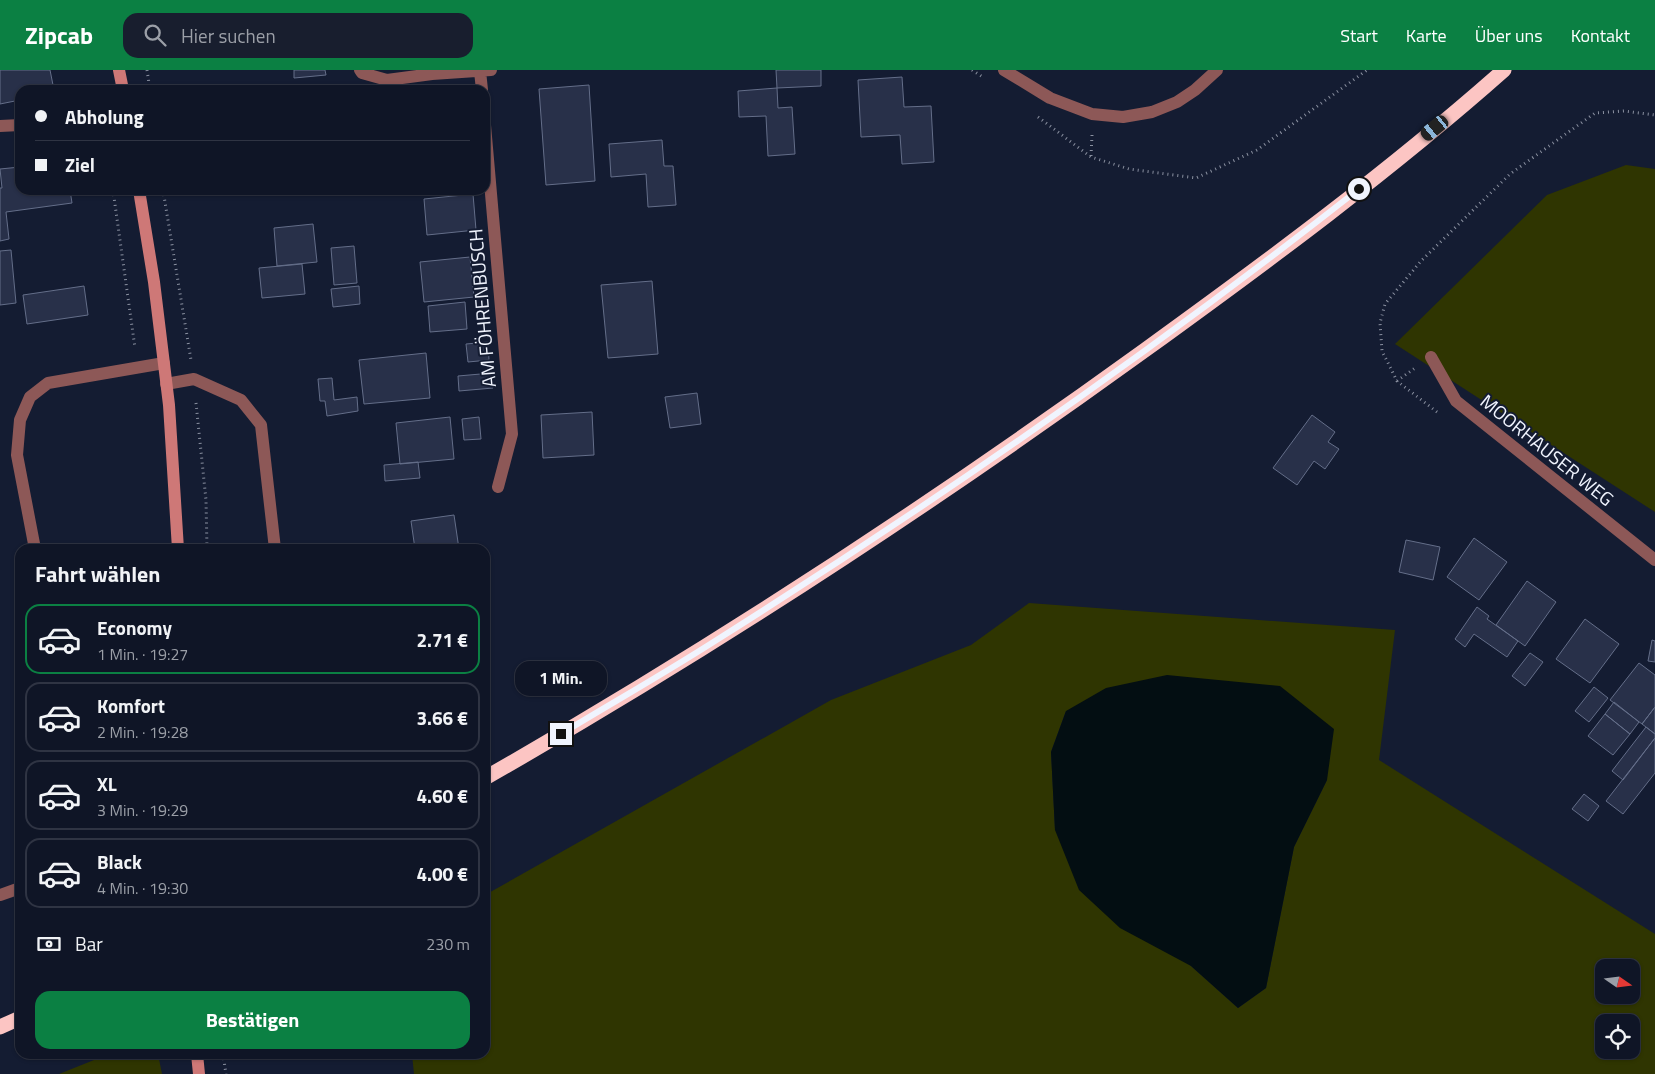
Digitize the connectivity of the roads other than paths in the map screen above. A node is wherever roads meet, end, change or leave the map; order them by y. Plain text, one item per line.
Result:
1 (119, 70) edge
2 (360, 70) edge
3 (1004, 70) edge
4 (1216, 70) edge
5 (1504, 70) edge
6 (486, 71) edge
7 (122, 85) edge
8 (483, 85) edge
9 (15, 125) edge
10 (0, 126) edge
11 (490, 182) edge
12 (140, 195) edge
13 (1431, 357) dead end
14 (164, 362) junction
15 (166, 384) junction
16 (498, 487) dead end
17 (34, 544) edge
18 (178, 544) edge
19 (274, 544) edge
20 (1655, 560) edge
21 (490, 775) edge
22 (15, 890) edge
23 (0, 895) edge
24 (15, 1020) edge
25 (0, 1027) edge
26 (198, 1059) edge
27 (199, 1074) edge

1 - 7 street
2 - 6 street
3 - 4 street
5 - 21 highway
6 - 8 street
9 - 10 street
11 - 16 street, AM FÖHRENBUSCH
12 - 14 street
13 - 20 street, MOORHAUSER WEG
14 - 15 street
14 - 17 street
15 - 18 street
15 - 19 street
22 - 23 street
24 - 25 highway
26 - 27 street

